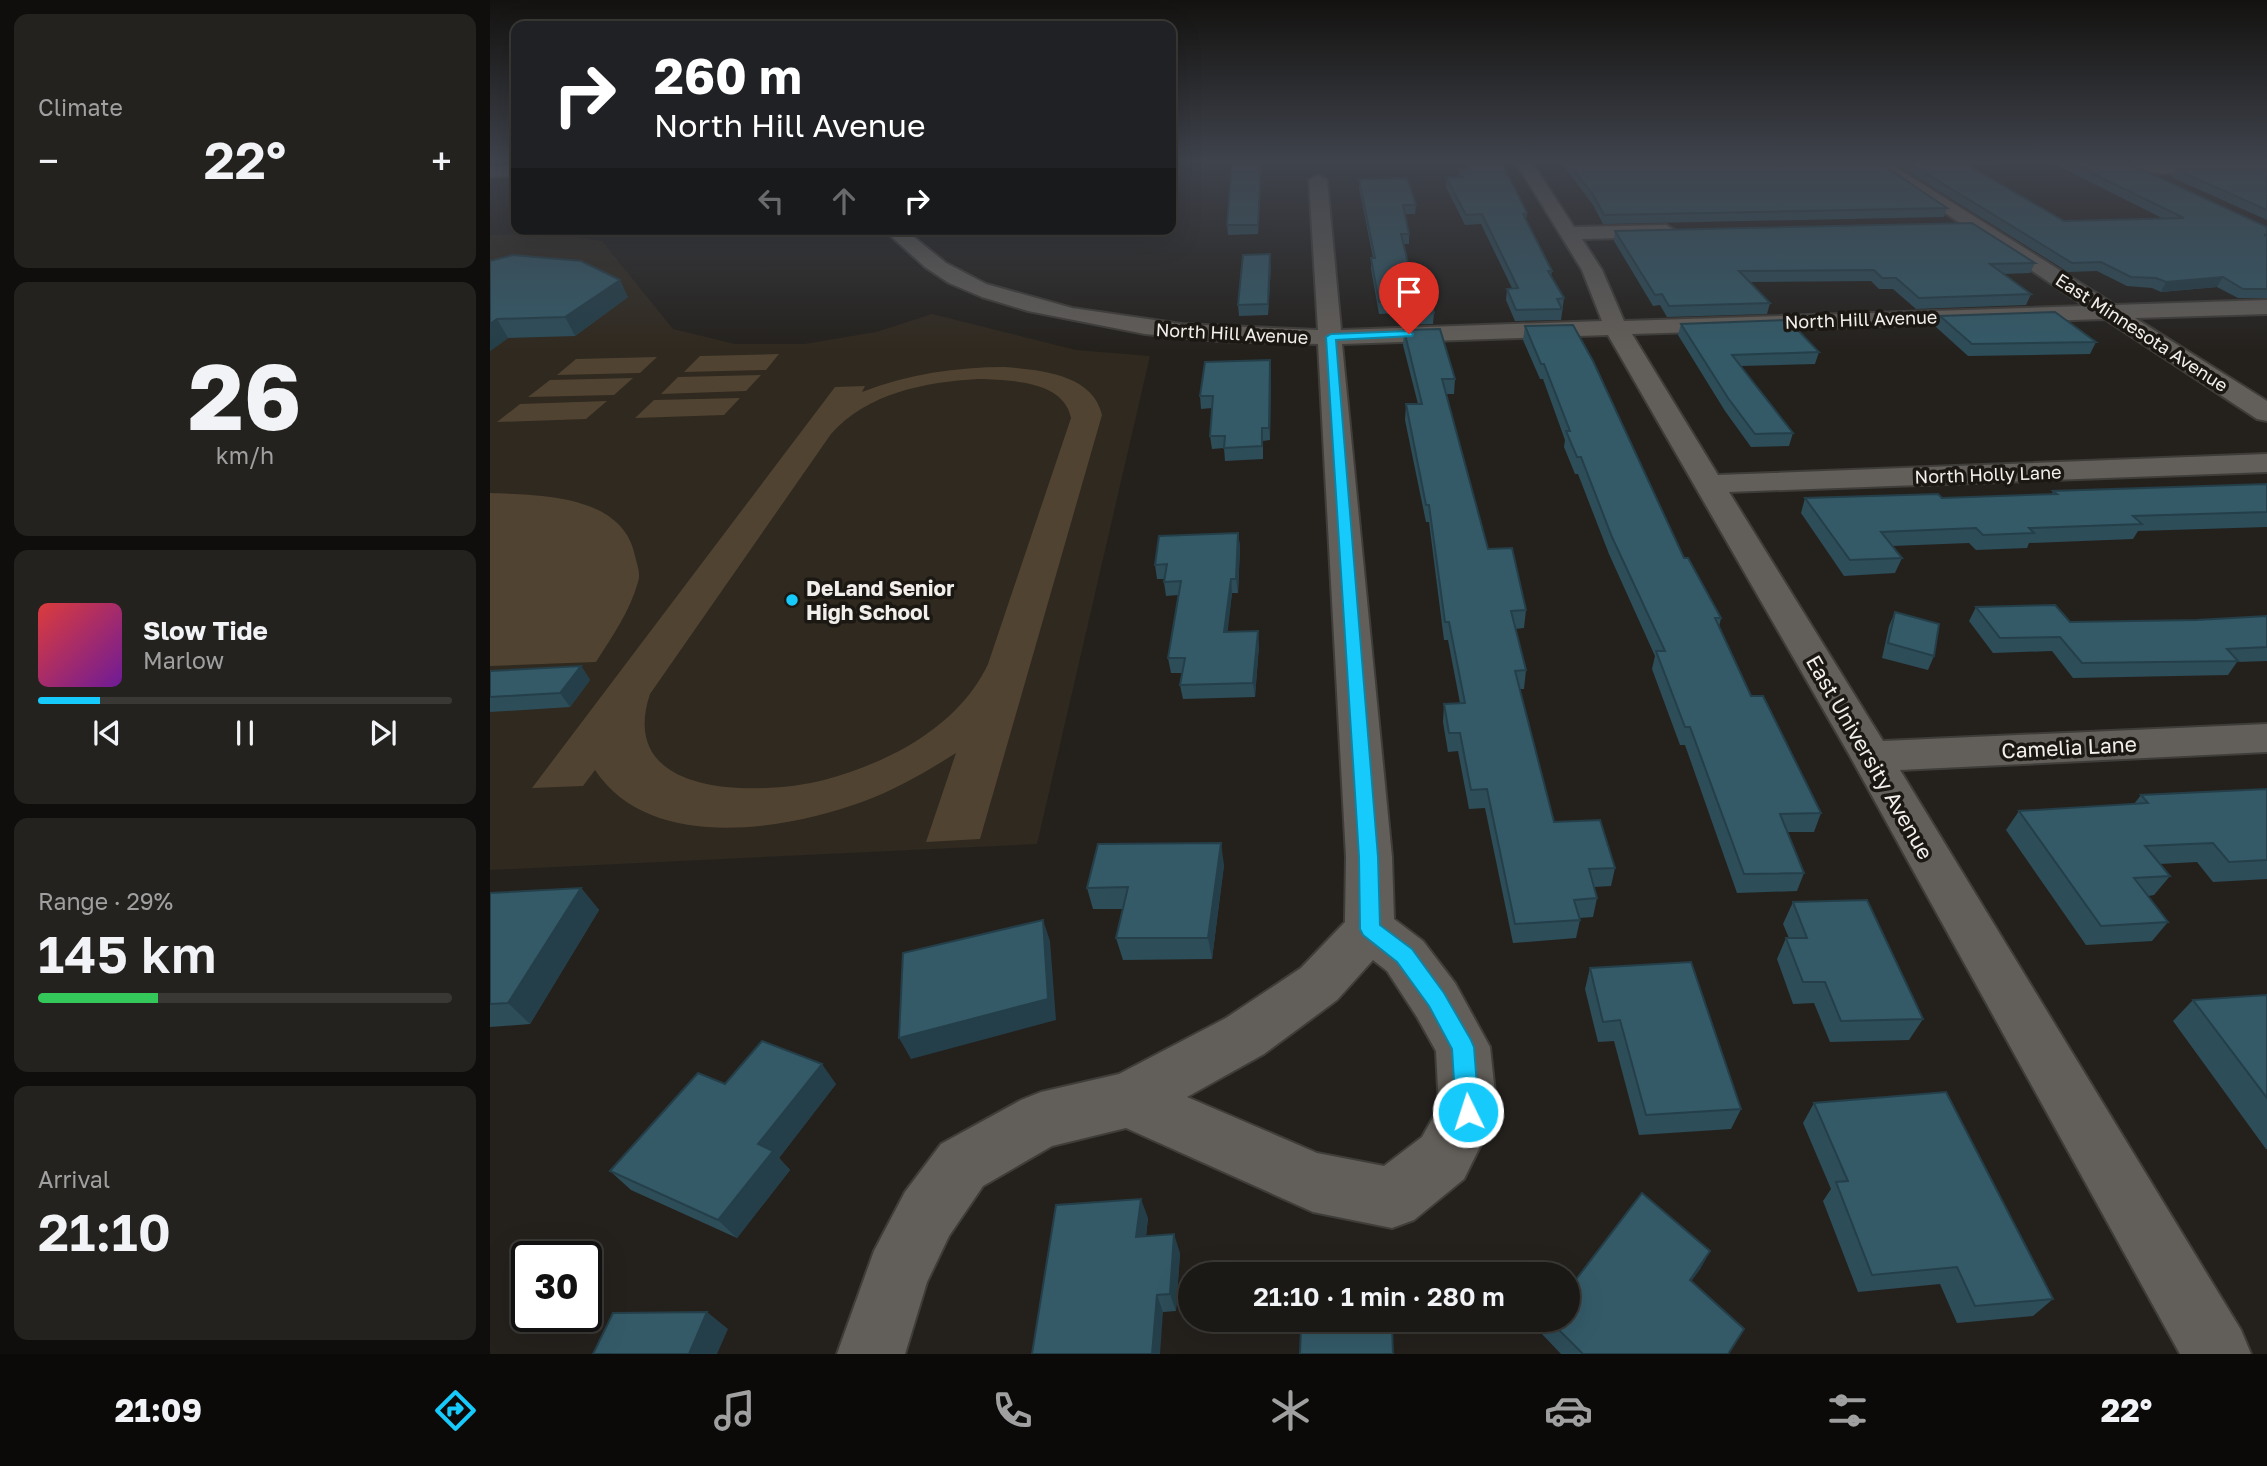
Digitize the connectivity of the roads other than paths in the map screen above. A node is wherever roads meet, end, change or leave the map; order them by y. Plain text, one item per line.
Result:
1 (1322, 224) edge
2 (1563, 224) edge
3 (1973, 224) edge
4 (1680, 231) edge
5 (1569, 233) junction
6 (900, 235) edge
7 (2267, 307) edge
8 (2109, 311) junction
9 (1616, 328) junction
10 (1331, 337) junction
11 (2267, 412) edge
12 (2267, 463) edge
13 (1708, 484) junction
14 (2267, 738) edge
15 (1871, 756) junction
16 (1370, 929) junction
17 (1127, 1100) junction
18 (872, 1354) edge
19 (2217, 1354) edge

1 - 10 street
2 - 5 street, East University Avenue
3 - 8 street, East Minnesota Avenue
4 - 5 street
5 - 9 street, East University Avenue
6 - 10 street, North Hill Avenue
7 - 8 street, North Hill Avenue
8 - 9 street, North Hill Avenue
8 - 11 street, East Minnesota Avenue
9 - 10 street, North Hill Avenue
9 - 13 street, East University Avenue
10 - 16 street
12 - 13 street, North Holly Lane
13 - 15 street, East University Avenue
14 - 15 street, Camelia Lane
15 - 19 street, East University Avenue
16 - 17 street
16 - 17 street
17 - 18 street

